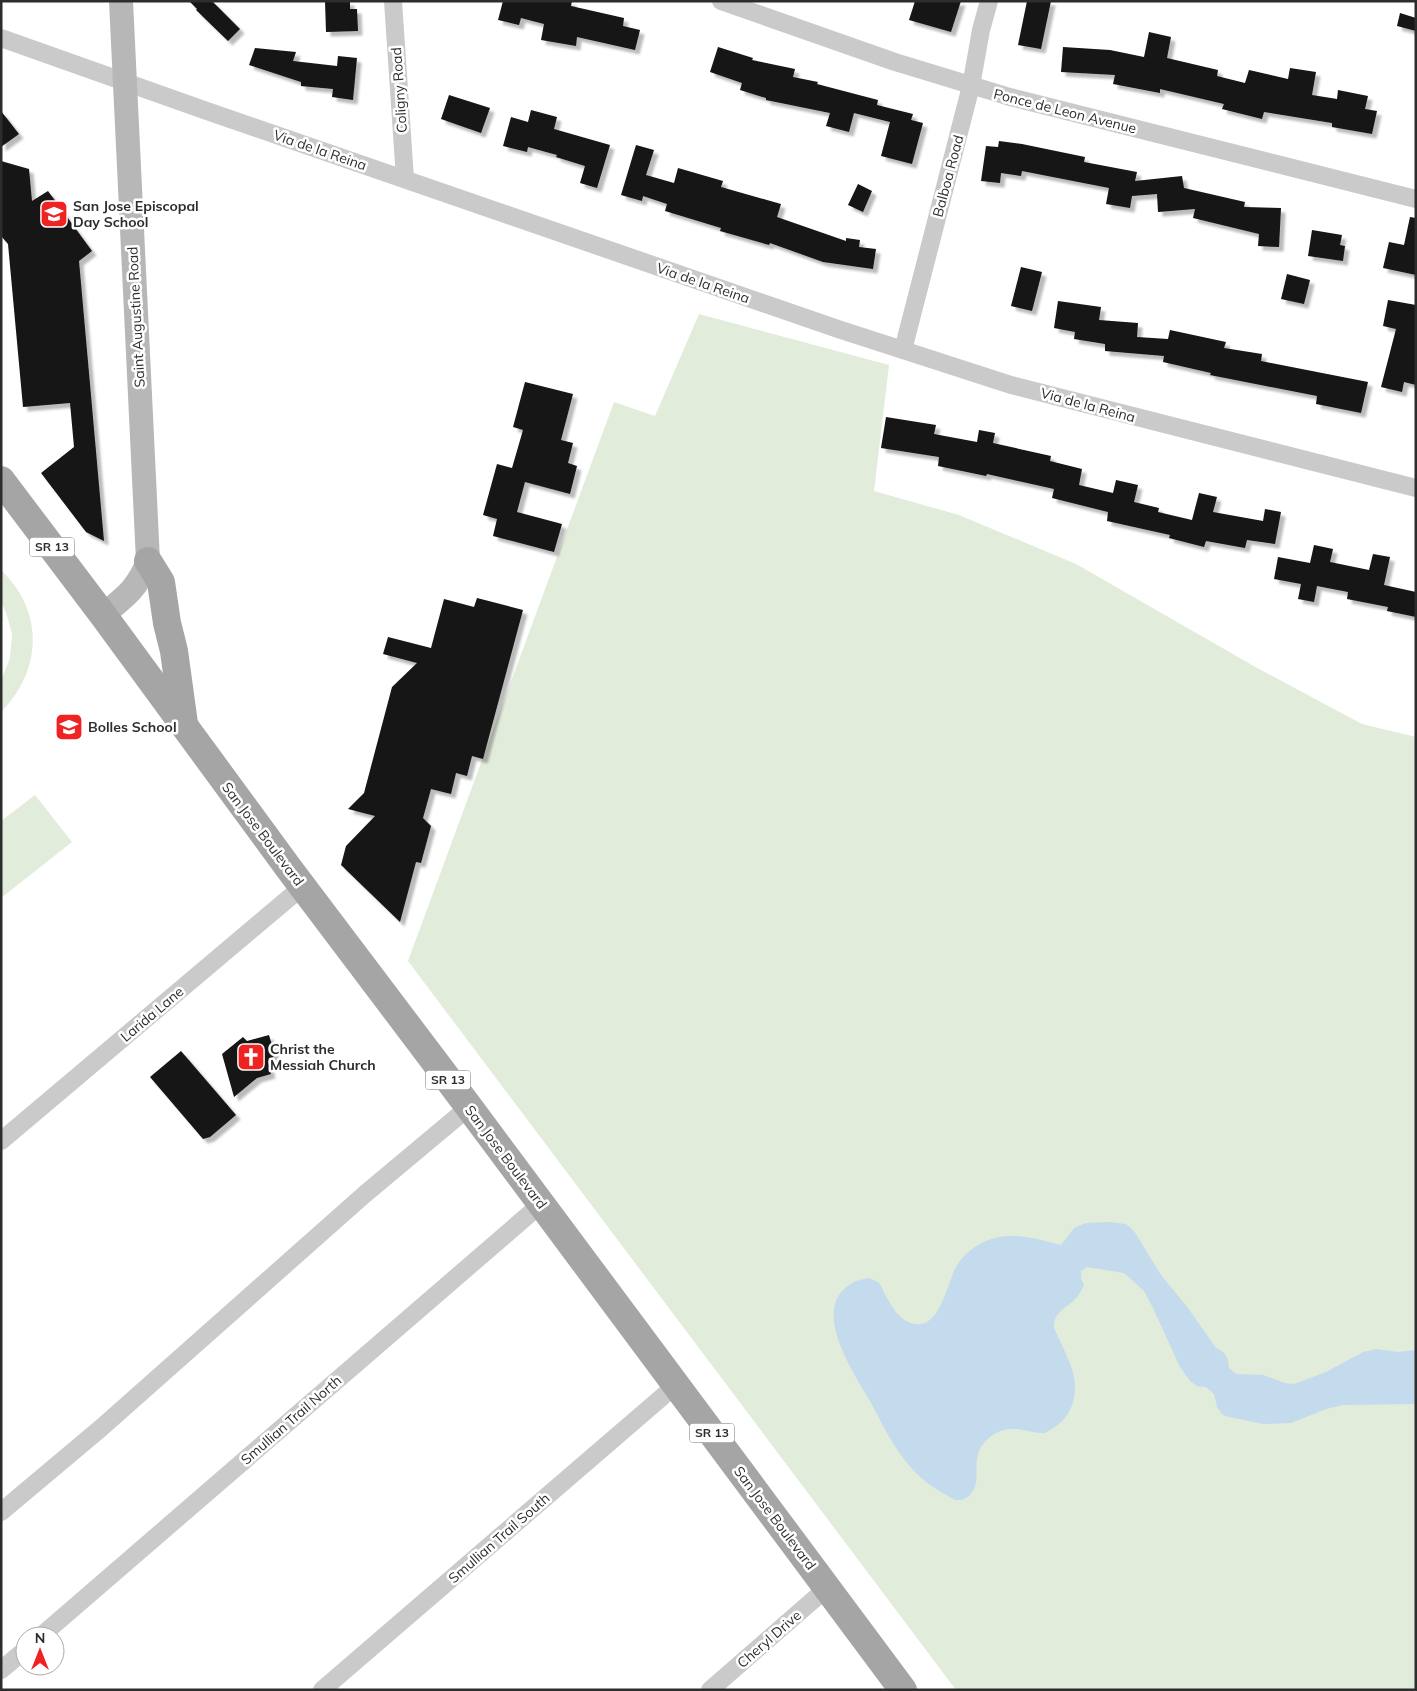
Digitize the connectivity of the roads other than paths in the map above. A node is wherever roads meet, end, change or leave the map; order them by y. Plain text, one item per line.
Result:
1 (121, 1) edge
2 (393, 1) edge
3 (721, 1) edge
4 (989, 1) edge
5 (1, 38) edge
6 (125, 81) junction
7 (971, 86) junction
8 (405, 179) junction
9 (1416, 199) edge
10 (902, 350) junction
11 (1, 480) edge
12 (1416, 488) edge
13 (148, 561) junction
14 (103, 614) junction
15 (185, 728) junction
16 (302, 887) junction
17 (469, 1107) junction
18 (1, 1141) edge
19 (540, 1204) junction
20 (676, 1385) junction
21 (1, 1512) edge
22 (828, 1588) junction
23 (53, 1626) edge
24 (15, 1658) edge
25 (1, 1670) edge
26 (322, 1690) edge
27 (710, 1690) edge
28 (903, 1690) edge

1 - 6 main road, Saint Augustine Road
2 - 8 street, Coligny Road
3 - 7 street, Ponce de Leon Avenue
4 - 7 street, Balboa Road
5 - 6 street, Via de la Reina
6 - 8 street, Via de la Reina
6 - 13 main road, Saint Augustine Road
7 - 9 street, Ponce de Leon Avenue
7 - 10 street, Balboa Road
8 - 10 street, Via de la Reina
10 - 12 street, Via de la Reina
11 - 14 main road, San Jose Boulevard / SR 13
13 - 14 main road, Saint Augustine Road
13 - 15 main road
14 - 15 main road, San Jose Boulevard / SR 13
15 - 16 main road, San Jose Boulevard / SR 13
16 - 17 main road, San Jose Boulevard / SR 13
16 - 18 street, Larida Lane
17 - 19 main road, San Jose Boulevard / SR 13
17 - 21 street
19 - 20 main road, San Jose Boulevard / SR 13
19 - 23 street, Smullian Trail North
20 - 22 main road, San Jose Boulevard / SR 13
20 - 26 street, Smullian Trail South
22 - 27 street, Cheryl Drive
22 - 28 main road, San Jose Boulevard / SR 13
24 - 25 street

